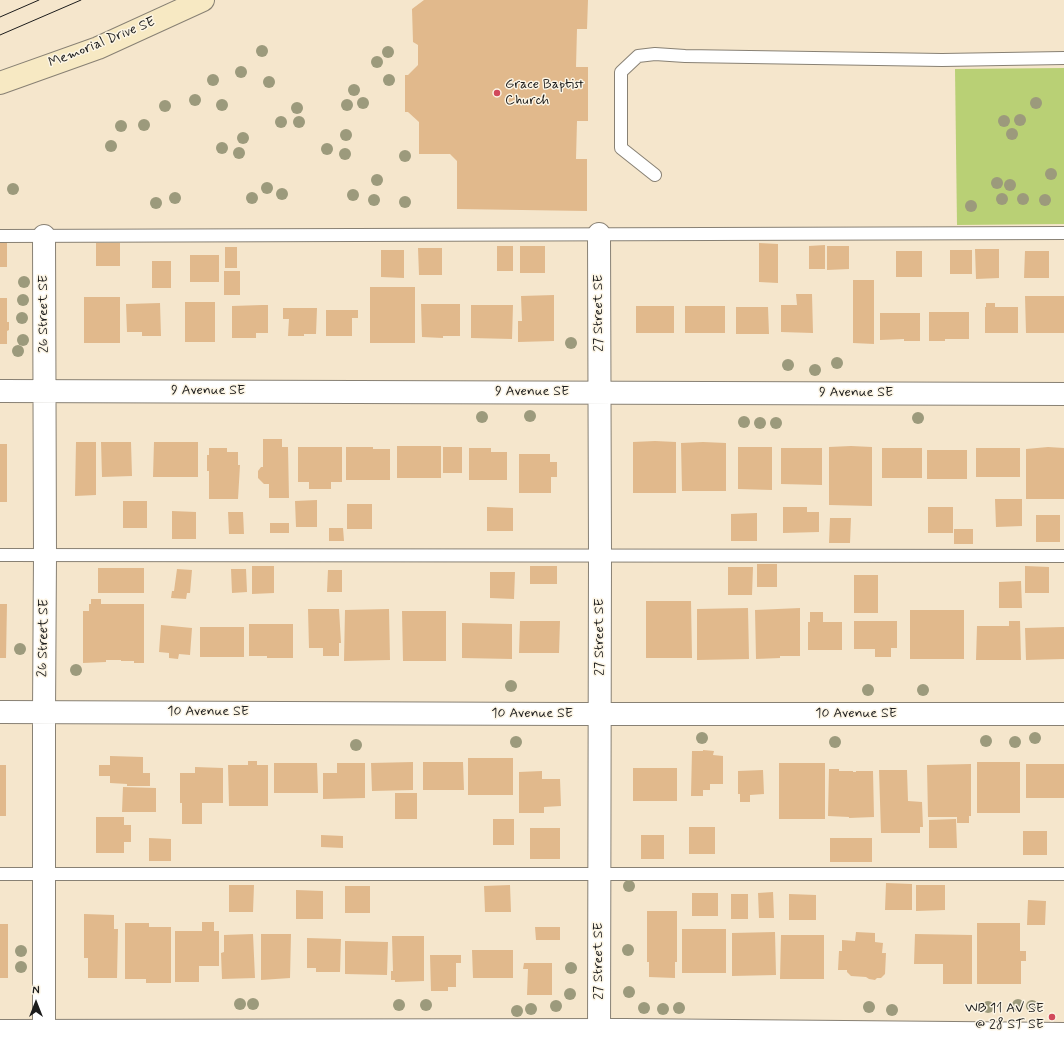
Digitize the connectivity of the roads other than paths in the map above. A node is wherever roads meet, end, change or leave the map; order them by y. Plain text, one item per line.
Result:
1 (203, 0) edge
2 (1064, 58) edge
3 (0, 83) edge
4 (655, 175) dead end
5 (1064, 233) edge
6 (599, 234) junction
7 (0, 236) edge
8 (44, 236) junction
9 (0, 391) edge
10 (45, 391) junction
11 (599, 392) junction
12 (1064, 394) edge
13 (0, 555) edge
14 (45, 556) junction
15 (600, 556) junction
16 (1064, 556) edge
17 (0, 712) edge
18 (44, 712) junction
19 (599, 714) junction
20 (1064, 714) edge
21 (0, 874) edge
22 (44, 874) junction
23 (600, 874) junction
24 (1064, 874) edge
25 (0, 1031) edge
26 (1064, 1034) edge
27 (44, 1035) edge
28 (599, 1035) edge

1 - 3 main road, Memorial Drive SE
2 - 4 lane
5 - 6 lane
6 - 8 lane
6 - 11 street, 27 Street SE
7 - 8 lane
8 - 10 street, 26 Street SE
9 - 10 street, 9 Avenue SE
10 - 11 street, 9 Avenue SE
10 - 14 street, 26 Street SE
11 - 12 street, 9 Avenue SE
11 - 15 street, 27 Street SE
13 - 14 lane
14 - 15 lane
14 - 18 street, 26 Street SE
15 - 16 lane
15 - 19 street, 27 Street SE
17 - 18 street, 10 Avenue SE
18 - 19 street, 10 Avenue SE
18 - 22 street, 26 Street SE
19 - 20 street, 10 Avenue SE
19 - 23 street, 27 Street SE
21 - 22 lane
22 - 23 lane
22 - 27 street, 26 Street SE
23 - 24 lane
23 - 28 street, 27 Street SE
25 - 27 street
26 - 28 street
27 - 28 street

